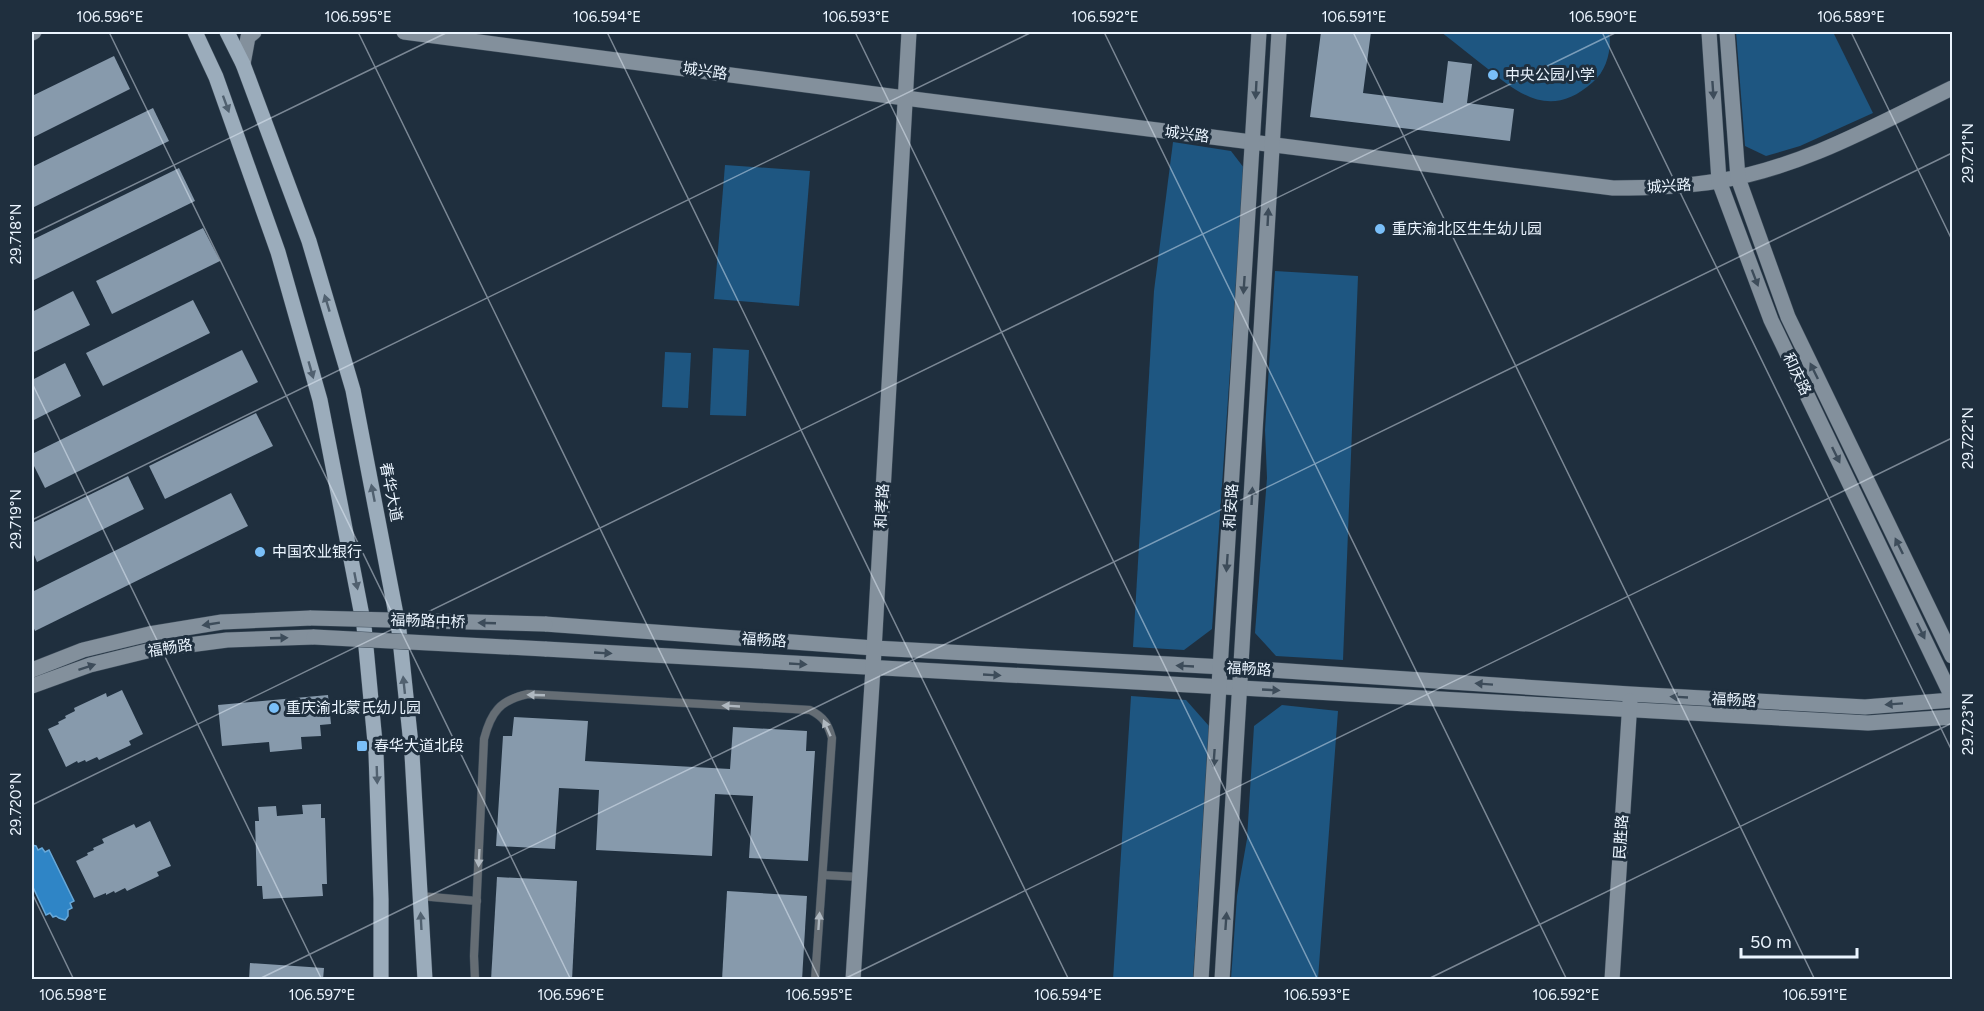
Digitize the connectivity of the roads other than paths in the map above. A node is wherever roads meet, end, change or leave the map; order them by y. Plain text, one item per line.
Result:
1 (186, 32) edge
2 (195, 32) edge
3 (227, 32) edge
4 (254, 32) edge
5 (404, 32) edge
6 (909, 32) edge
7 (1259, 32) edge
8 (1279, 32) edge
9 (1709, 32) edge
10 (1727, 32) edge
11 (243, 64) junction
12 (216, 77) junction
13 (1953, 87) edge
14 (905, 98) junction
15 (1253, 142) junction
16 (1273, 144) junction
17 (1738, 177) junction
18 (1719, 181) junction
19 (311, 618) joint
20 (545, 624) joint
21 (314, 637) joint
22 (874, 648) junction
23 (545, 650) joint
24 (1953, 656) edge
25 (873, 668) junction
26 (1221, 668) junction
27 (1242, 668) junction
28 (32, 670) edge
29 (32, 686) edge
30 (1219, 688) junction
31 (1240, 688) junction
32 (1953, 699) edge
33 (1630, 702) junction
34 (1953, 717) edge
35 (823, 875) junction
36 (860, 877) junction
37 (420, 896) junction
38 (477, 902) junction
39 (381, 980) edge
40 (424, 980) edge
41 (476, 980) edge
42 (816, 980) edge
43 (853, 980) edge
44 (1200, 980) edge
45 (1222, 980) edge
46 (1612, 980) edge

1 - 12 main road
2 - 12 main road
3 - 11 main road, 春华大道
4 - 11 main road
5 - 14 main road, 城兴路
6 - 14 main road, 和孝路
7 -> 15 main road, 和安路
8 - 16 main road, 和安路
9 -> 18 main road, 和庆路
10 - 17 main road, 和庆路
37 -> 11 main road, 春华大道
12 -> 39 main road
13 - 17 main road, 城兴路
14 - 15 main road, 城兴路
14 - 22 main road, 和孝路
15 - 16 main road, 城兴路
15 -> 26 main road, 和安路
16 - 18 main road, 城兴路
27 -> 16 main road, 和安路
17 - 18 main road, 城兴路
24 -> 17 main road, 和庆路
18 -> 32 main road, 和庆路
20 -> 19 main road, 福畅路中桥, bridge
19 -> 28 main road, 福畅路
20 - 22 main road, 福畅路
21 - 23 main road, 福畅路中桥, bridge
29 -> 21 main road, 福畅路
22 - 25 main road, 和孝路
26 -> 22 main road, 福畅路
23 -> 25 main road, 福畅路
25 -> 30 main road, 福畅路
25 - 36 main road, 和孝路
26 - 27 main road, 福畅路
26 - 30 main road, 和安路
27 - 31 main road, 和安路
33 -> 27 main road, 福畅路
30 - 31 main road, 福畅路
30 -> 44 main road, 和安路
31 -> 33 main road, 福畅路
45 -> 31 main road, 和安路
32 -> 33 main road, 福畅路
33 - 34 main road, 福畅路
33 - 46 main road, 民胜路
35 - 36 lane
35 -> 38 lane
42 -> 35 lane
36 - 43 main road, 和孝路
37 - 38 lane
40 -> 37 main road, 春华大道
38 - 41 lane

